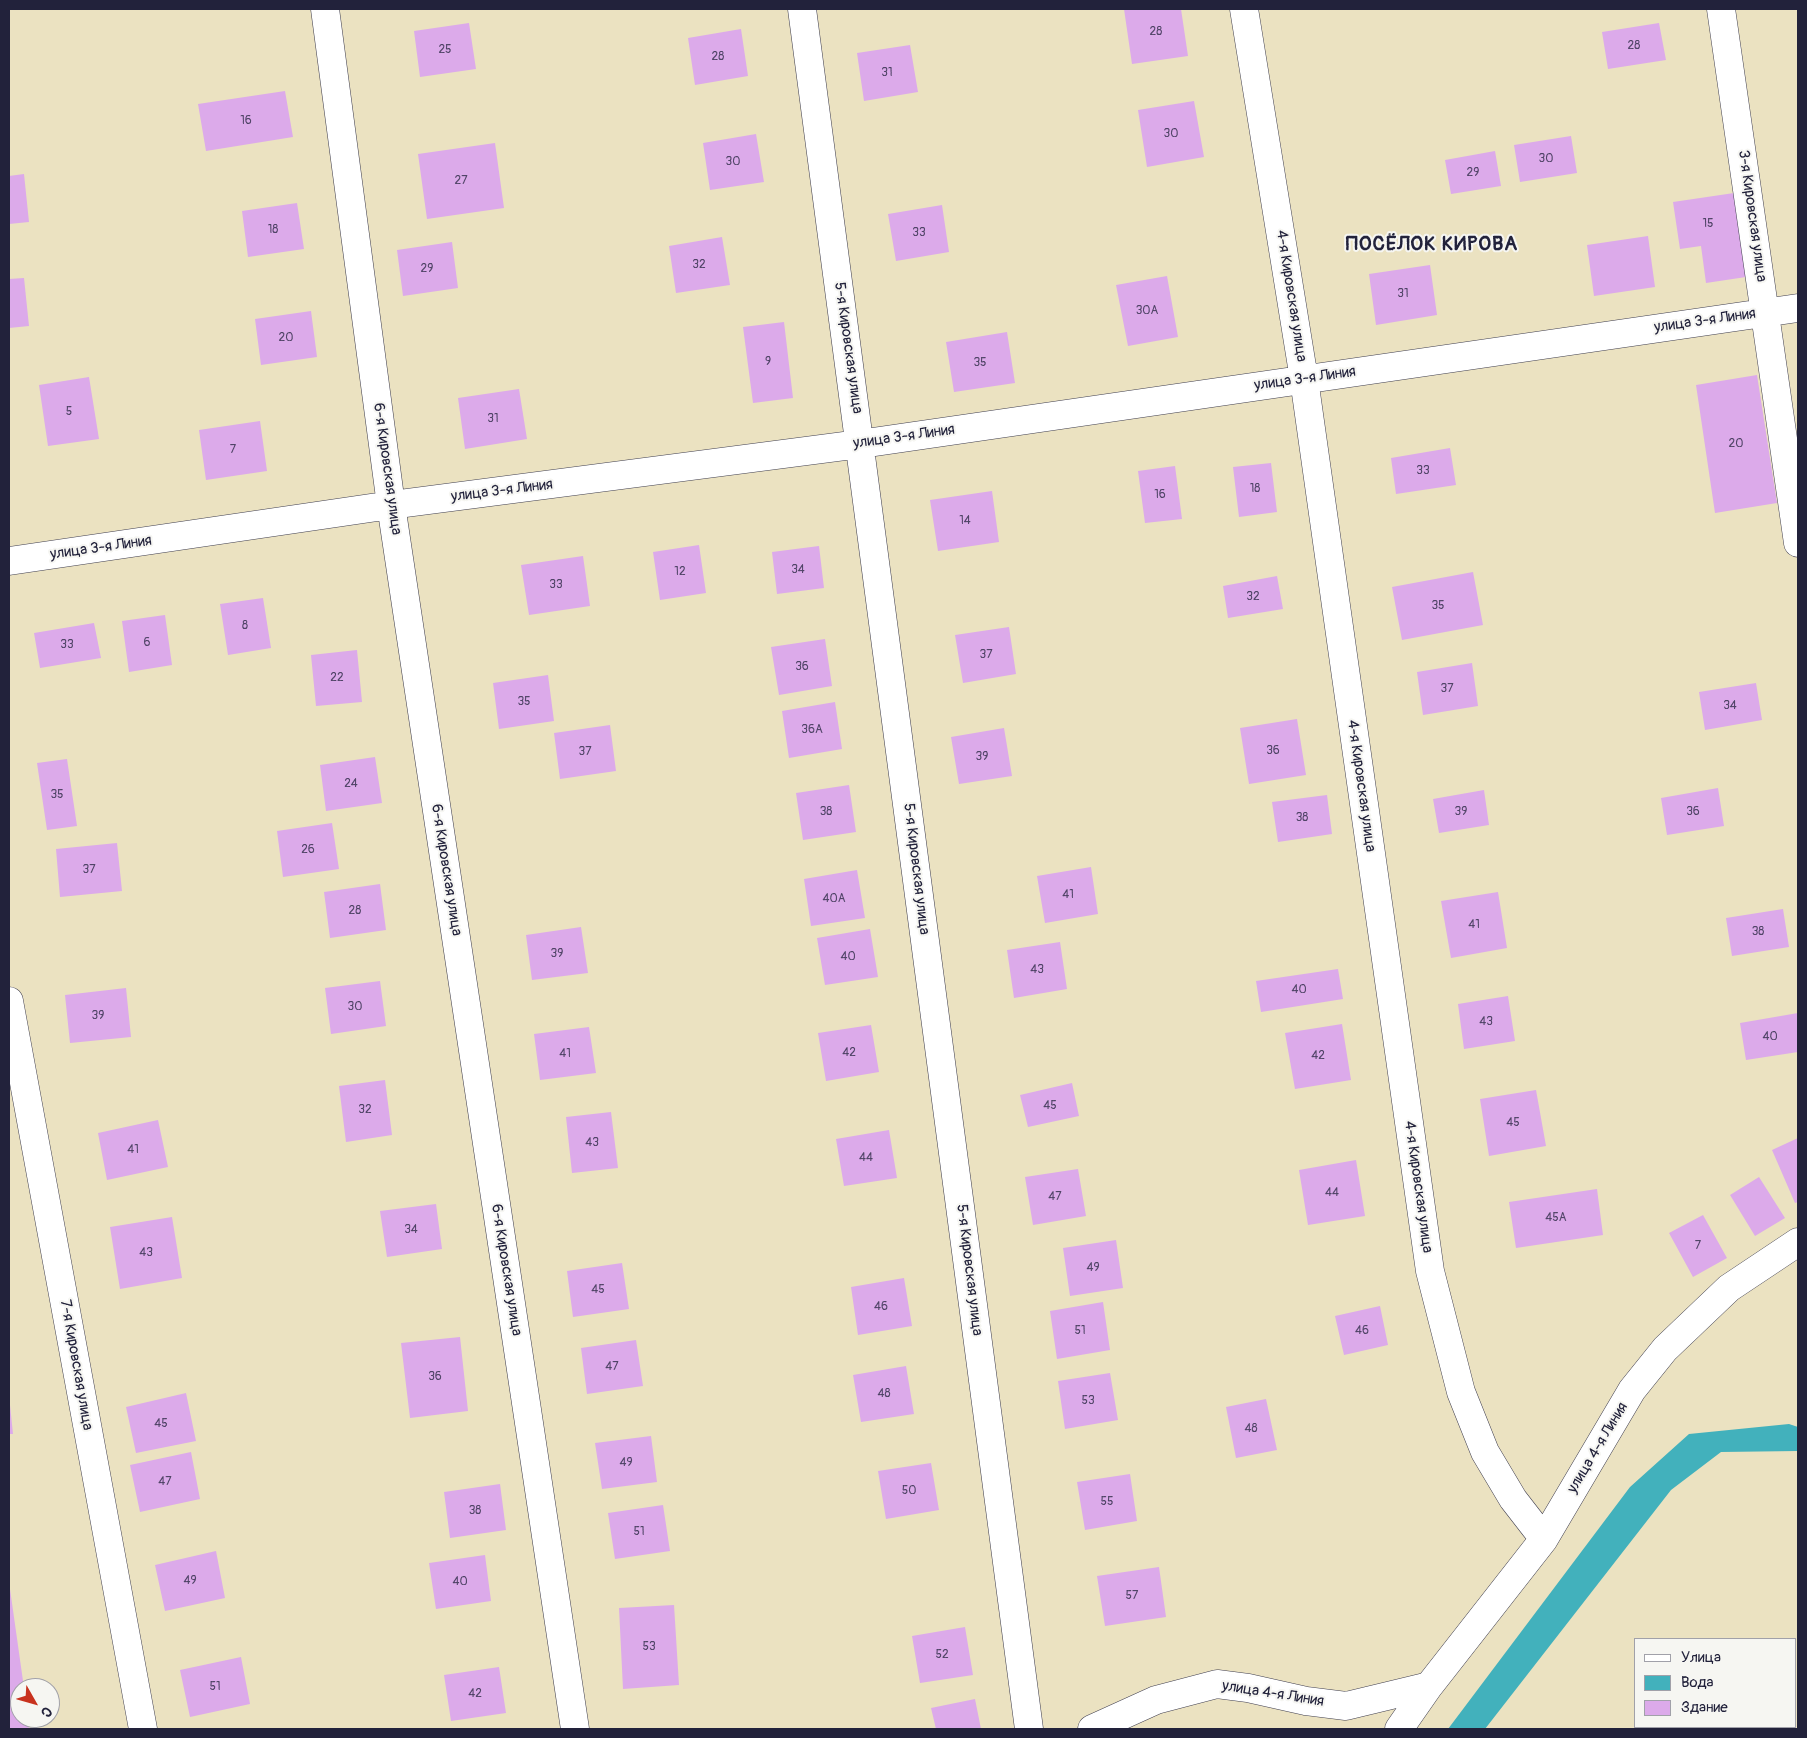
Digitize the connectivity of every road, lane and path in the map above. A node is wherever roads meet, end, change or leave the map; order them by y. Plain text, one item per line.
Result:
1 (325, 9) edge
2 (802, 9) edge
3 (1244, 9) edge
4 (1721, 9) edge
5 (1798, 308) edge
6 (1766, 312) junction
7 (1304, 379) junction
8 (860, 444) junction
9 (391, 505) junction
10 (1798, 543) edge
11 (9, 561) edge
12 (9, 1001) edge
13 (1798, 1242) edge
14 (1544, 1539) junction
15 (1429, 1686) junction
16 (143, 1729) edge
17 (575, 1729) edge
18 (1029, 1729) edge
19 (1092, 1729) edge
20 (1399, 1729) edge

1 - 9 street, 6-я Кировская улица
2 - 8 street, 5-я Кировская улица
3 - 7 street, 4-я Кировская улица
4 - 6 street, 3-я Кировская улица
5 - 6 street, улица 3-я Линия
6 - 7 street, улица 3-я Линия
6 - 10 street, 3-я Кировская улица
7 - 8 street, улица 3-я Линия
7 - 14 street, 4-я Кировская улица
8 - 9 street, улица 3-я Линия
8 - 18 street, 5-я Кировская улица
9 - 11 street, улица 3-я Линия
9 - 17 street, 6-я Кировская улица
12 - 16 street, 7-я Кировская улица
13 - 14 street, улица 4-я Линия
14 - 15 street, улица 4-я Линия
15 - 19 street, улица 4-я Линия
15 - 20 street, улица 4-я Линия

